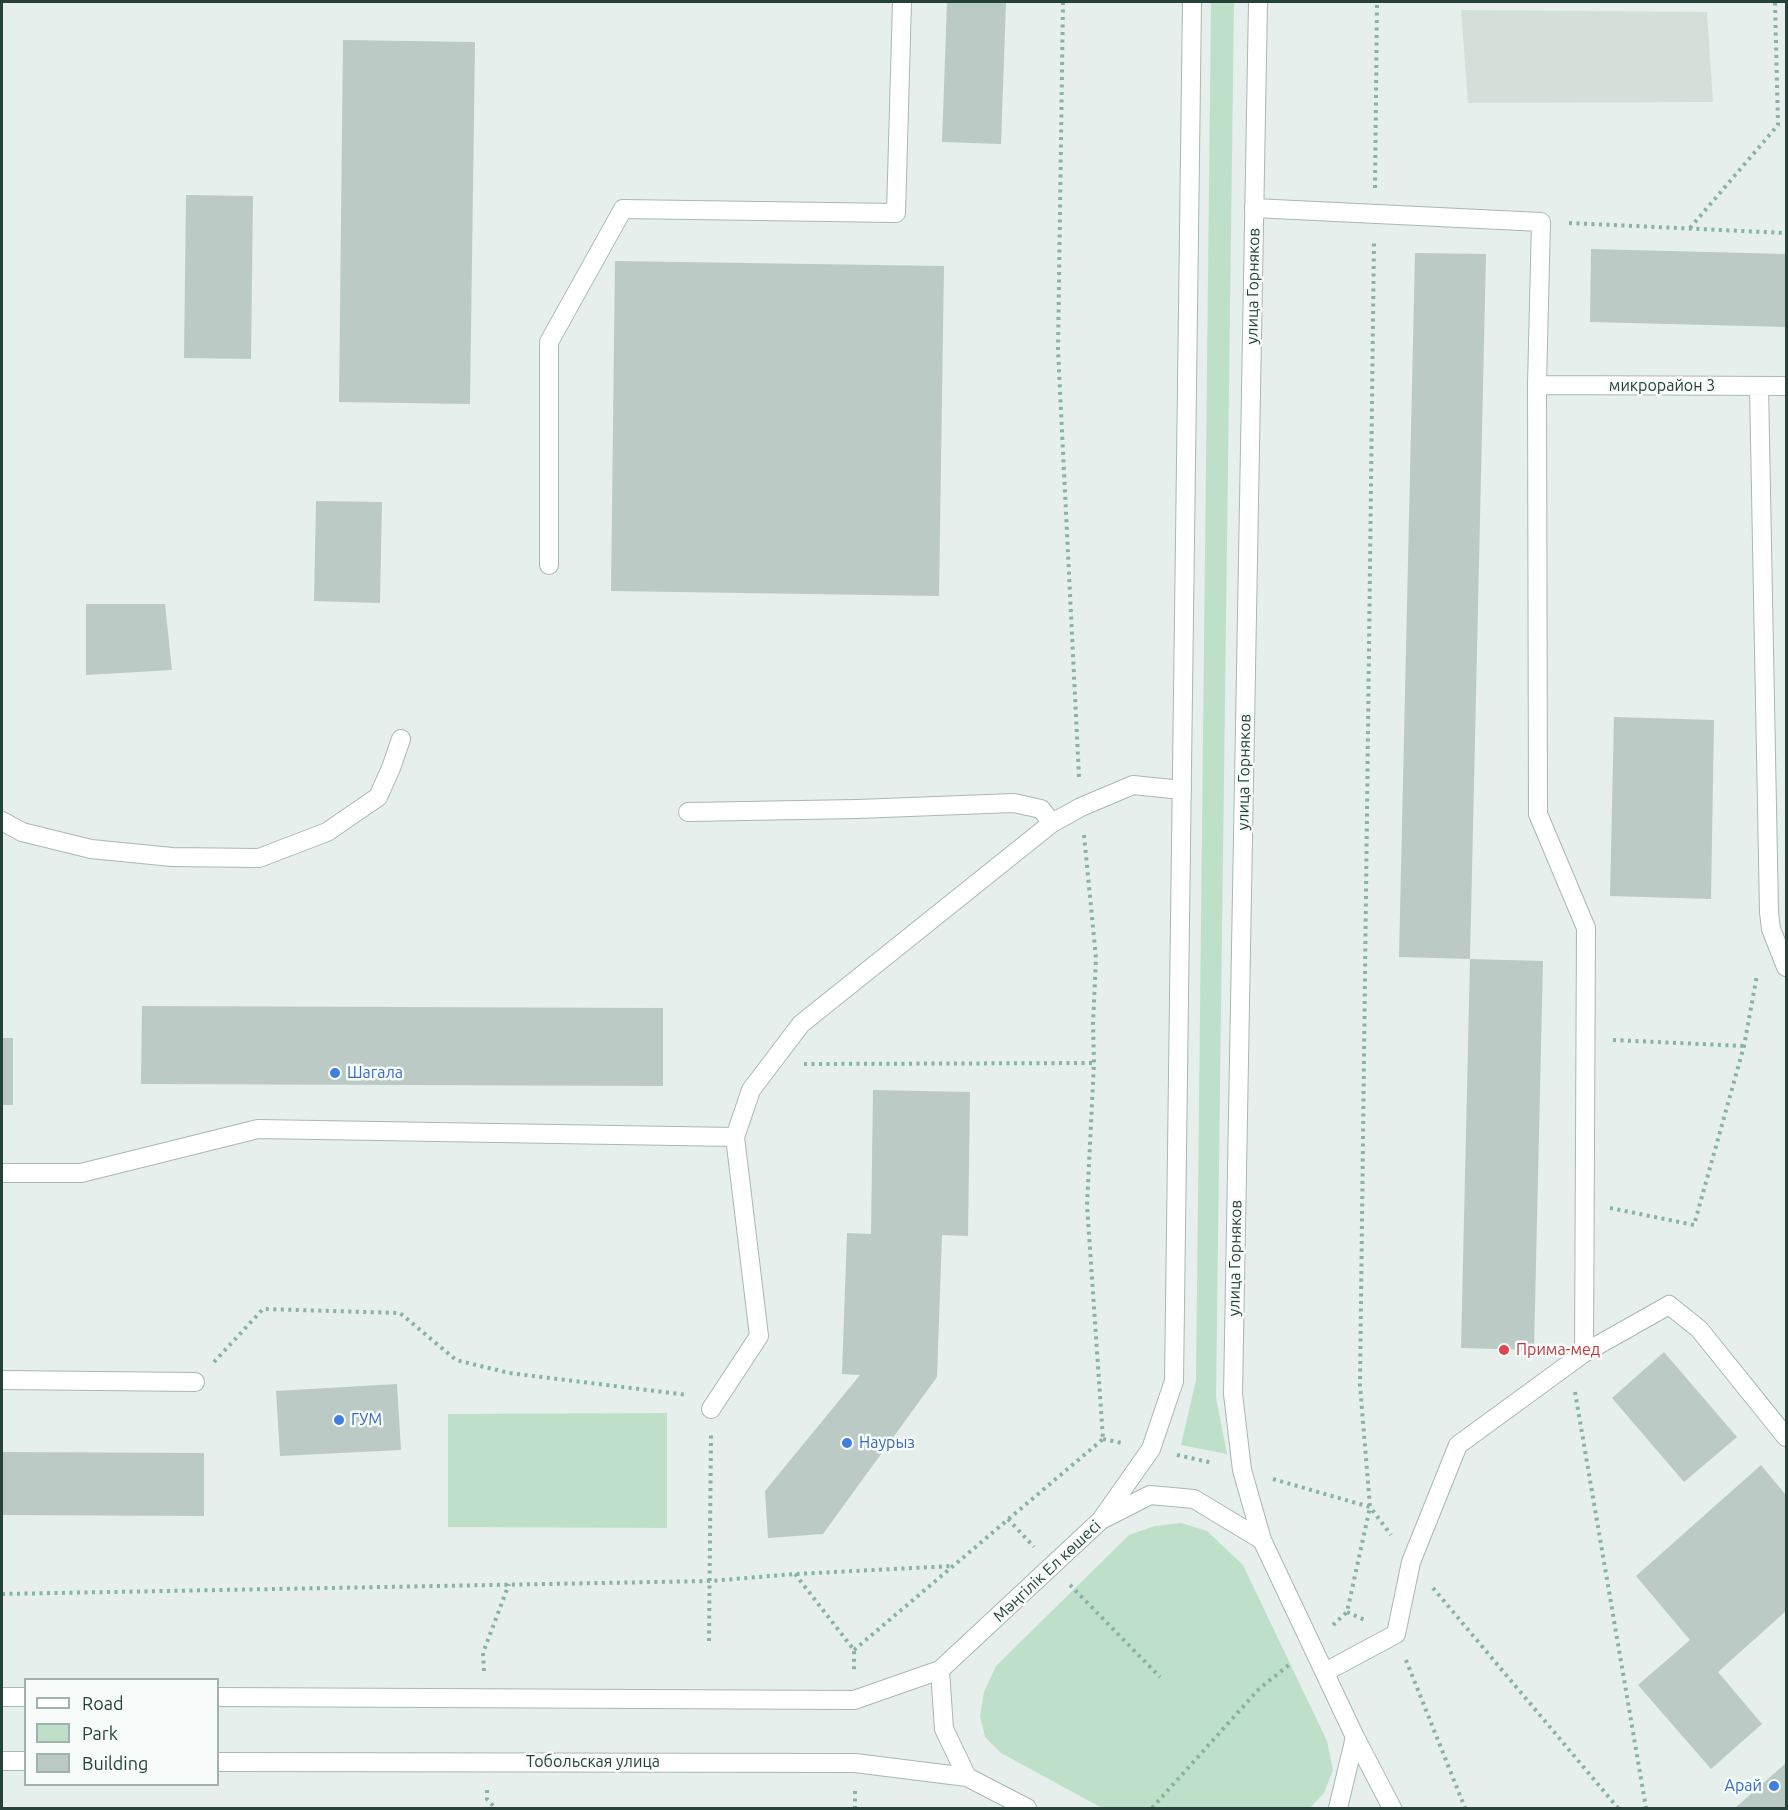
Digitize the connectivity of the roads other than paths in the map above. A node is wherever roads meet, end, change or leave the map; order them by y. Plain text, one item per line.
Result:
1 (902, 2) edge
2 (1192, 2) edge
3 (1258, 2) edge
4 (1254, 208) junction
5 (1537, 385) junction
6 (1759, 386) junction
7 (1786, 386) edge
8 (549, 565) dead end
9 (401, 739) dead end
10 (1182, 790) junction
11 (688, 812) dead end
12 (2, 821) edge
13 (1052, 823) junction
14 (1786, 967) edge
15 (735, 1137) junction
16 (2, 1173) edge
17 (1577, 1358) junction
18 (2, 1380) edge
19 (195, 1382) road end
20 (711, 1409) road end
21 (1786, 1437) edge
22 (1101, 1520) junction
23 (1262, 1540) junction
24 (940, 1670) junction
25 (1325, 1672) junction
26 (2, 1696) edge
27 (24, 1697) edge
28 (219, 1697) edge
29 (1355, 1737) junction
30 (2, 1761) edge
31 (24, 1761) edge
32 (219, 1762) edge
33 (967, 1777) junction
34 (1027, 1809) edge
35 (1338, 1809) edge
36 (1392, 1809) edge

1 - 8 street
2 - 10 street
3 - 4 street, улица Горняков
4 - 5 street
4 - 23 street, улица Горняков
5 - 6 street, микрорайон 3
5 - 17 street
6 - 7 street, микрорайон 3
6 - 14 street
9 - 12 street
10 - 13 street
10 - 22 street
11 - 13 street
13 - 15 street
15 - 16 street
15 - 20 street
17 - 21 street
17 - 25 street
18 - 19 street
22 - 23 street, Мәңгілік Ел көшесі
22 - 24 street, Мәңгілік Ел көшесі
23 - 25 street
24 - 28 street
24 - 33 street
25 - 29 street
26 - 27 street
29 - 35 street
29 - 36 street
30 - 31 street
32 - 33 street, Тобольская улица
33 - 34 street

